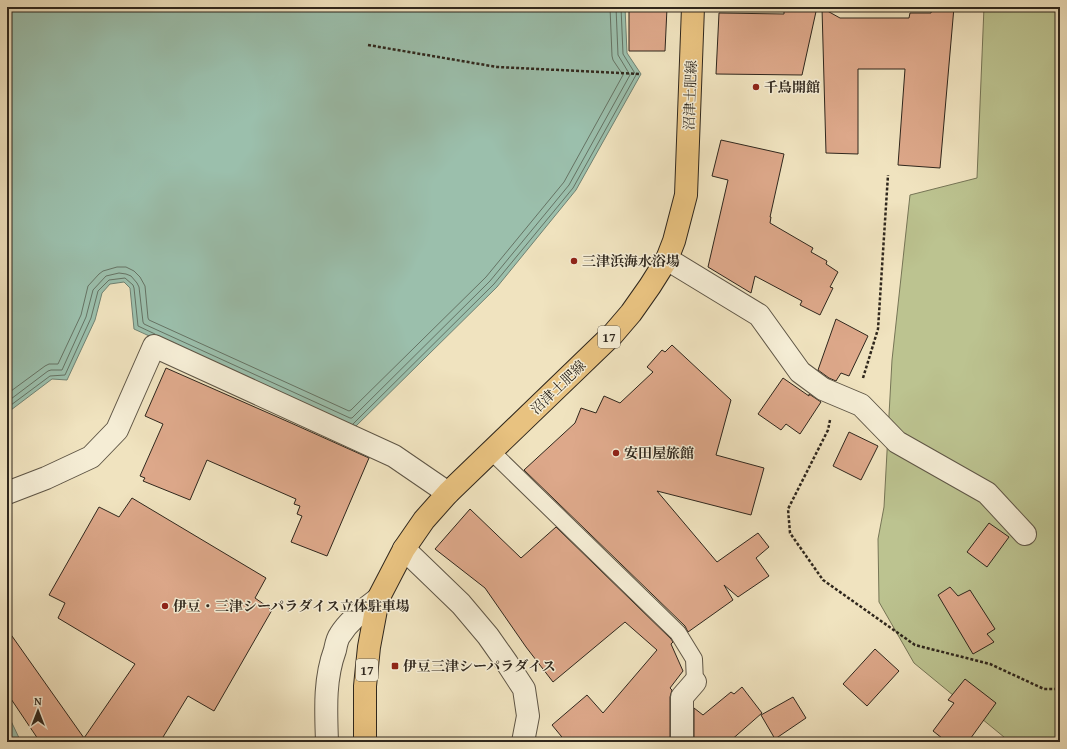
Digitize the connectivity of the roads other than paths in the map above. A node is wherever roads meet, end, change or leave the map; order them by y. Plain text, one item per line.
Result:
1 (693, 7) edge
2 (667, 259) junction
3 (492, 452) junction
4 (7, 493) edge
5 (448, 494) junction
6 (1025, 534) dead end
7 (404, 550) junction
8 (378, 599) junction
9 (695, 682) joint
10 (327, 742) edge
11 (365, 742) edge
12 (523, 742) edge
13 (682, 742) edge

1 - 2 main road, 沼津土肥線 / 17
2 - 3 main road, 沼津土肥線 / 17
2 - 6 street
3 - 5 main road, 沼津土肥線 / 17
3 - 9 lane
4 - 5 street
5 - 7 main road, 沼津土肥線 / 17
7 - 8 main road, 沼津土肥線 / 17
7 - 12 street
8 - 10 street
8 - 11 main road, 沼津土肥線 / 17
9 - 13 street

